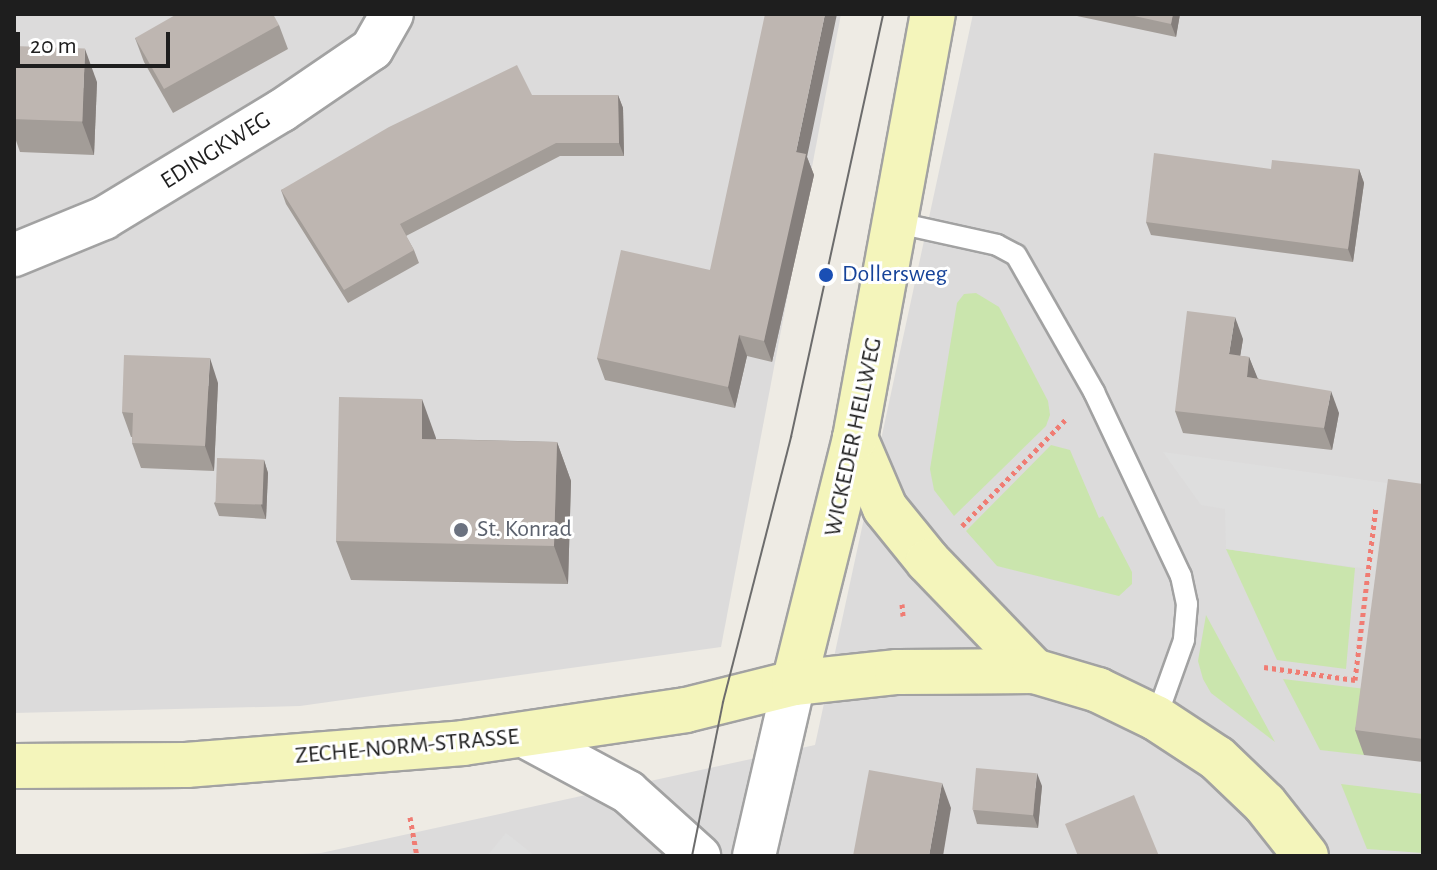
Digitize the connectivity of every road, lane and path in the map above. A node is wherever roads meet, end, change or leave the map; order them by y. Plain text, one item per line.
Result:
1 (392, 14) edge
2 (933, 14) edge
3 (898, 223) junction
4 (14, 255) edge
5 (1067, 418) dead end
6 (855, 438) junction
7 (1376, 507) dead end
8 (953, 535) dead end
9 (1264, 667) dead end
10 (1034, 671) junction
11 (794, 683) junction
12 (1156, 718) junction
13 (526, 737) junction
14 (14, 766) edge
15 (410, 817) dead end
16 (417, 856) edge
17 (699, 856) edge
18 (754, 856) edge
19 (1306, 856) edge

1 - 4 street, EDINGKWEG
2 - 3 main road, WICKEDER HELLWEG
3 - 6 main road, WICKEDER HELLWEG
3 - 12 lane
5 - 8 path
6 - 10 main road
6 - 11 main road, WICKEDER HELLWEG
7 - 9 path
10 - 11 main road
10 - 12 main road
11 - 13 main road, ZECHE-NORM-STRASSE
11 - 18 street, WICKEDER HELLWEG
12 - 19 main road
13 - 14 main road, ZECHE-NORM-STRASSE
13 - 17 street
15 - 16 path

